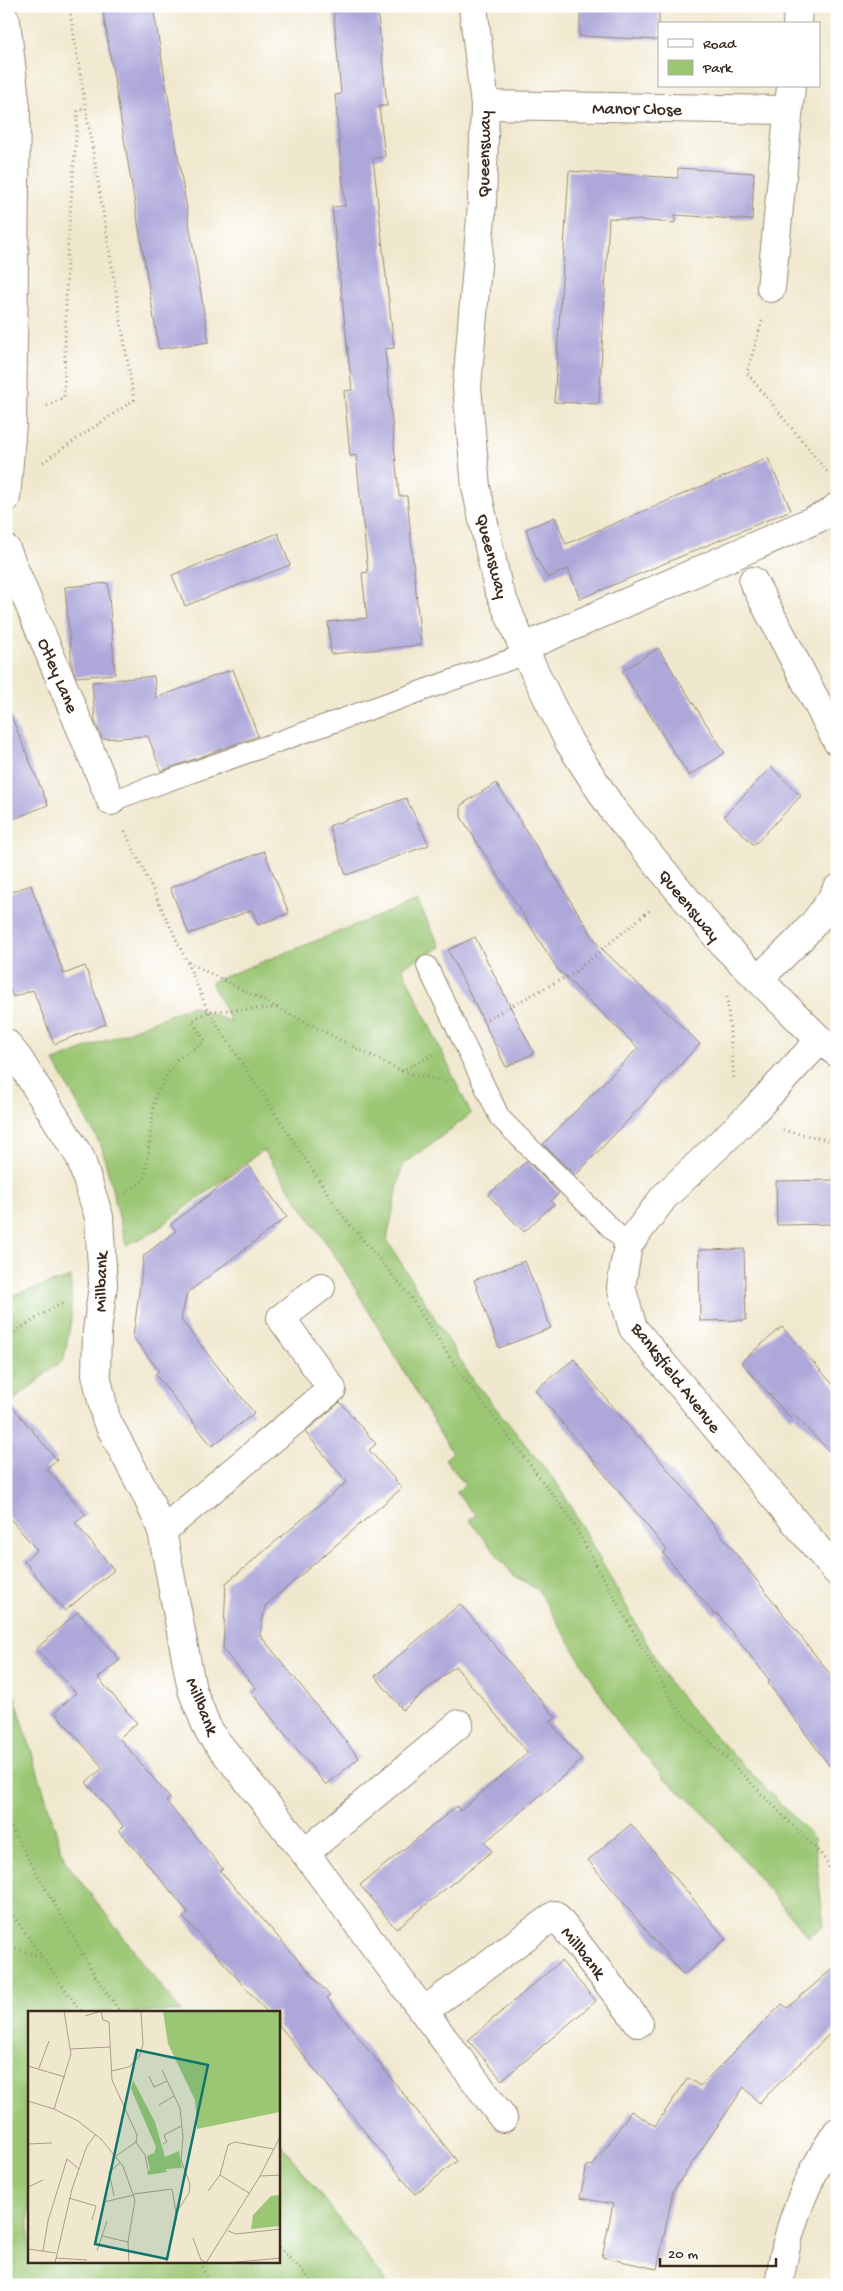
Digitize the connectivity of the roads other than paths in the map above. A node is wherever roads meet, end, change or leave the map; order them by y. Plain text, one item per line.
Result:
1 (473, 6) edge
2 (798, 6) edge
3 (6, 21) edge
4 (796, 22) edge
5 (790, 98) edge
6 (484, 105) junction
7 (771, 288) road end
8 (6, 486) edge
9 (6, 498) edge
10 (837, 507) edge
11 (6, 549) edge
12 (753, 581) dead end
13 (525, 651) junction
14 (837, 741) edge
15 (111, 802) joint
16 (837, 889) edge
17 (427, 966) dead end
18 (758, 979) junction
19 (6, 1043) edge
20 (828, 1046) edge
21 (628, 1245) junction
22 (321, 1287) dead end
23 (162, 1531) junction
24 (837, 1572) edge
25 (459, 1724) dead end
26 (305, 1853) junction
27 (424, 2011) junction
28 (639, 2023) dead end
29 (503, 2118) dead end
30 (837, 2132) edge
31 (779, 2285) edge

1 - 6 street, Queensway
2 - 4 street
3 - 8 street
5 - 6 street, Manor Close
5 - 7 street, Manor Close
6 - 13 street, Queensway
8 - 9 street
10 - 13 street
11 - 15 street, Otley Lane
12 - 14 street
13 - 15 lane
13 - 18 street, Queensway
16 - 18 street
17 - 21 lane
18 - 20 street, Queensway
19 - 23 street, Millbank
20 - 21 street, Banksfield Avenue
21 - 24 street, Banksfield Avenue
22 - 23 street
23 - 26 street, Millbank
25 - 26 street
26 - 27 street, Millbank
27 - 28 street, Millbank
27 - 29 street, Millbank
30 - 31 street

